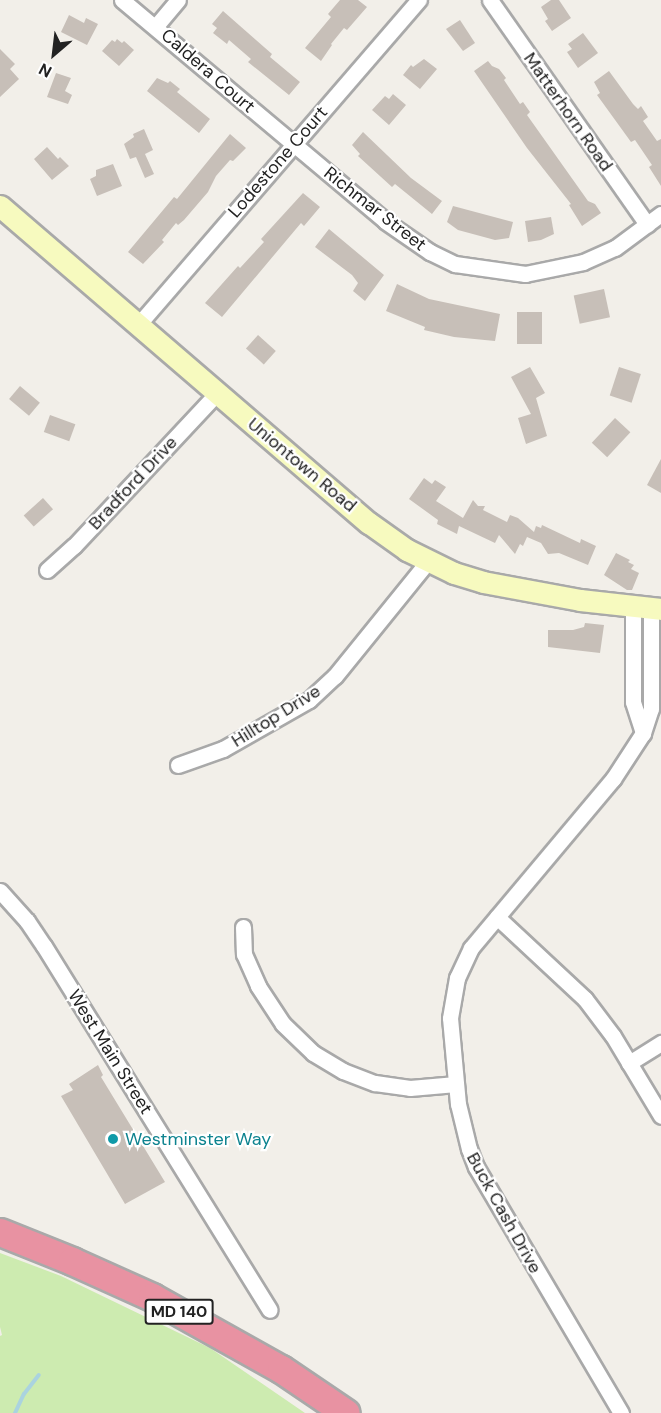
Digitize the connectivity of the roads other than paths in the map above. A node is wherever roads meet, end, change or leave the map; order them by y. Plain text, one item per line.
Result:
1 (122, 0) edge
2 (178, 0) edge
3 (419, 0) edge
4 (490, 0) edge
5 (156, 26) junction
6 (293, 144) junction
7 (0, 206) edge
8 (661, 214) edge
9 (647, 224) junction
10 (138, 325) junction
11 (217, 393) junction
12 (428, 561) junction
13 (47, 570) dead end
14 (648, 608) edge
15 (178, 765) dead end
16 (0, 891) edge
17 (497, 916) junction
18 (243, 927) dead end
19 (661, 1043) edge
20 (629, 1063) junction
21 (456, 1084) junction
22 (661, 1116) edge
23 (0, 1232) edge
24 (270, 1310) dead end
25 (346, 1413) edge
26 (621, 1413) edge

1 - 5 street, Caldera Court
2 - 5 street
3 - 6 street, Lodestone Court
4 - 9 street, Matterhorn Road
5 - 6 street, Caldera Court
6 - 9 street, Richmar Street
6 - 10 street, Lodestone Court
7 - 10 main road, Uniontown Road
8 - 9 street, Richmar Street
10 - 11 main road, Uniontown Road
11 - 12 main road, Uniontown Road
11 - 13 street, Bradford Drive
12 - 14 main road, Uniontown Road
12 - 15 street, Hilltop Drive
14 - 17 street, Buck Cash Drive
16 - 24 street, West Main Street
17 - 20 street
17 - 21 street, Buck Cash Drive
18 - 21 street
19 - 20 street
20 - 22 street
21 - 26 street, Buck Cash Drive
23 - 25 highway, MD 140

